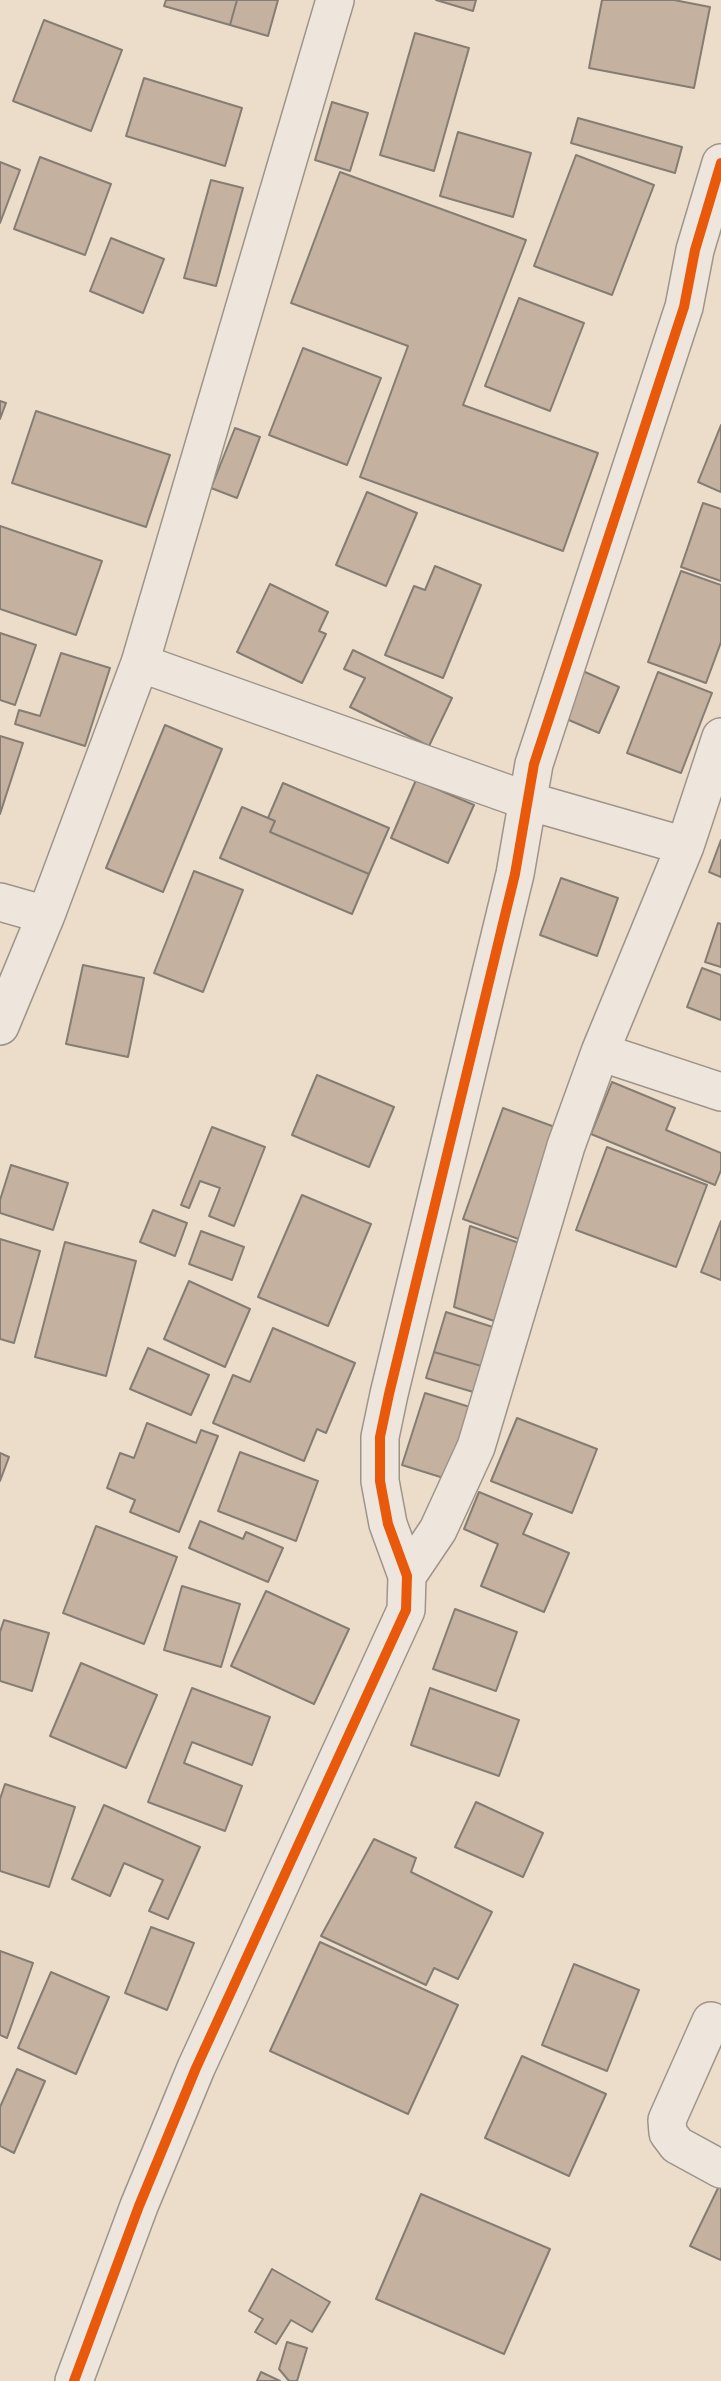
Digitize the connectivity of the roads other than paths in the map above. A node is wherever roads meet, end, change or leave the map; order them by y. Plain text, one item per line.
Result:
1 (335, 0) edge
2 (721, 163) edge
3 (140, 663) junction
4 (721, 737) edge
5 (528, 801) junction
6 (685, 846) junction
7 (0, 902) edge
8 (46, 915) junction
9 (0, 1026) edge
10 (600, 1052) junction
11 (721, 1092) edge
12 (407, 1576) junction
13 (711, 2021) dead end
14 (721, 2169) edge
15 (74, 2381) edge

1 - 3 street
2 - 5 street
3 - 5 street
3 - 8 street
4 - 6 street
5 - 6 street
5 - 12 street
6 - 10 street
7 - 8 street
8 - 9 street
10 - 11 street
10 - 12 street
12 - 15 street
13 - 14 street

